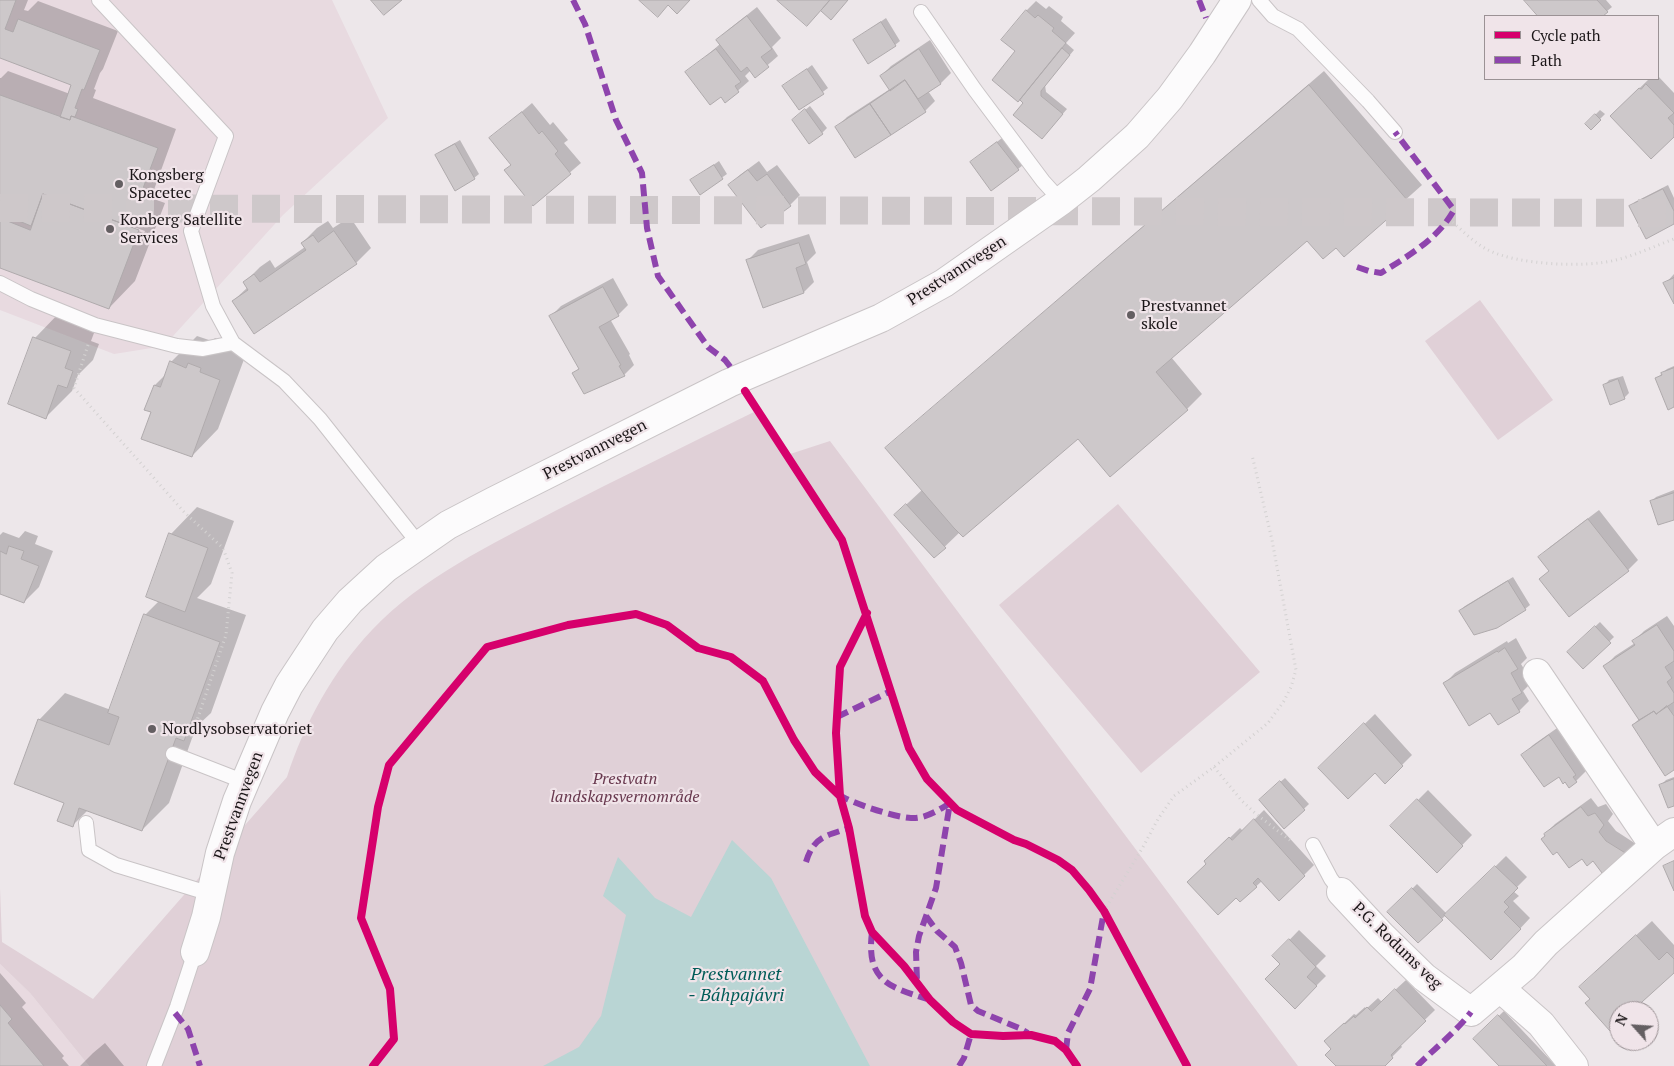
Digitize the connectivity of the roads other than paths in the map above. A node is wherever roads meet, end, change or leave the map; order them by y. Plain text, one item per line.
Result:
1 (99, 0) edge
2 (1237, 0) edge
3 (1260, 0) edge
4 (922, 12) dead end
5 (1395, 132) dead end
6 (1060, 201) junction
7 (0, 283) edge
8 (233, 343) junction
9 (419, 544) junction
10 (1537, 673) dead end
11 (179, 756) road end
12 (245, 782) junction
13 (86, 823) dead end
14 (1664, 839) edge
15 (1313, 845) road end
16 (1341, 892) joint
17 (211, 894) junction
18 (196, 952) joint
19 (1500, 988) junction
20 (154, 1066) edge
21 (1574, 1066) edge

1 - 8 lane
2 - 6 street, Prestvannvegen
3 - 5 lane
4 - 6 lane
6 - 9 street, Prestvannvegen
7 - 8 lane
8 - 9 lane
9 - 12 street, Prestvannvegen
10 - 14 street, P.G. Rodums veg
11 - 12 lane
12 - 17 street, Prestvannvegen
13 - 17 lane
14 - 19 street, P.G. Rodums veg
15 - 16 lane
16 - 19 street, P.G. Rodums veg
17 - 18 street, Prestvannvegen
18 - 20 lane, Prestvannvegen
19 - 21 street

